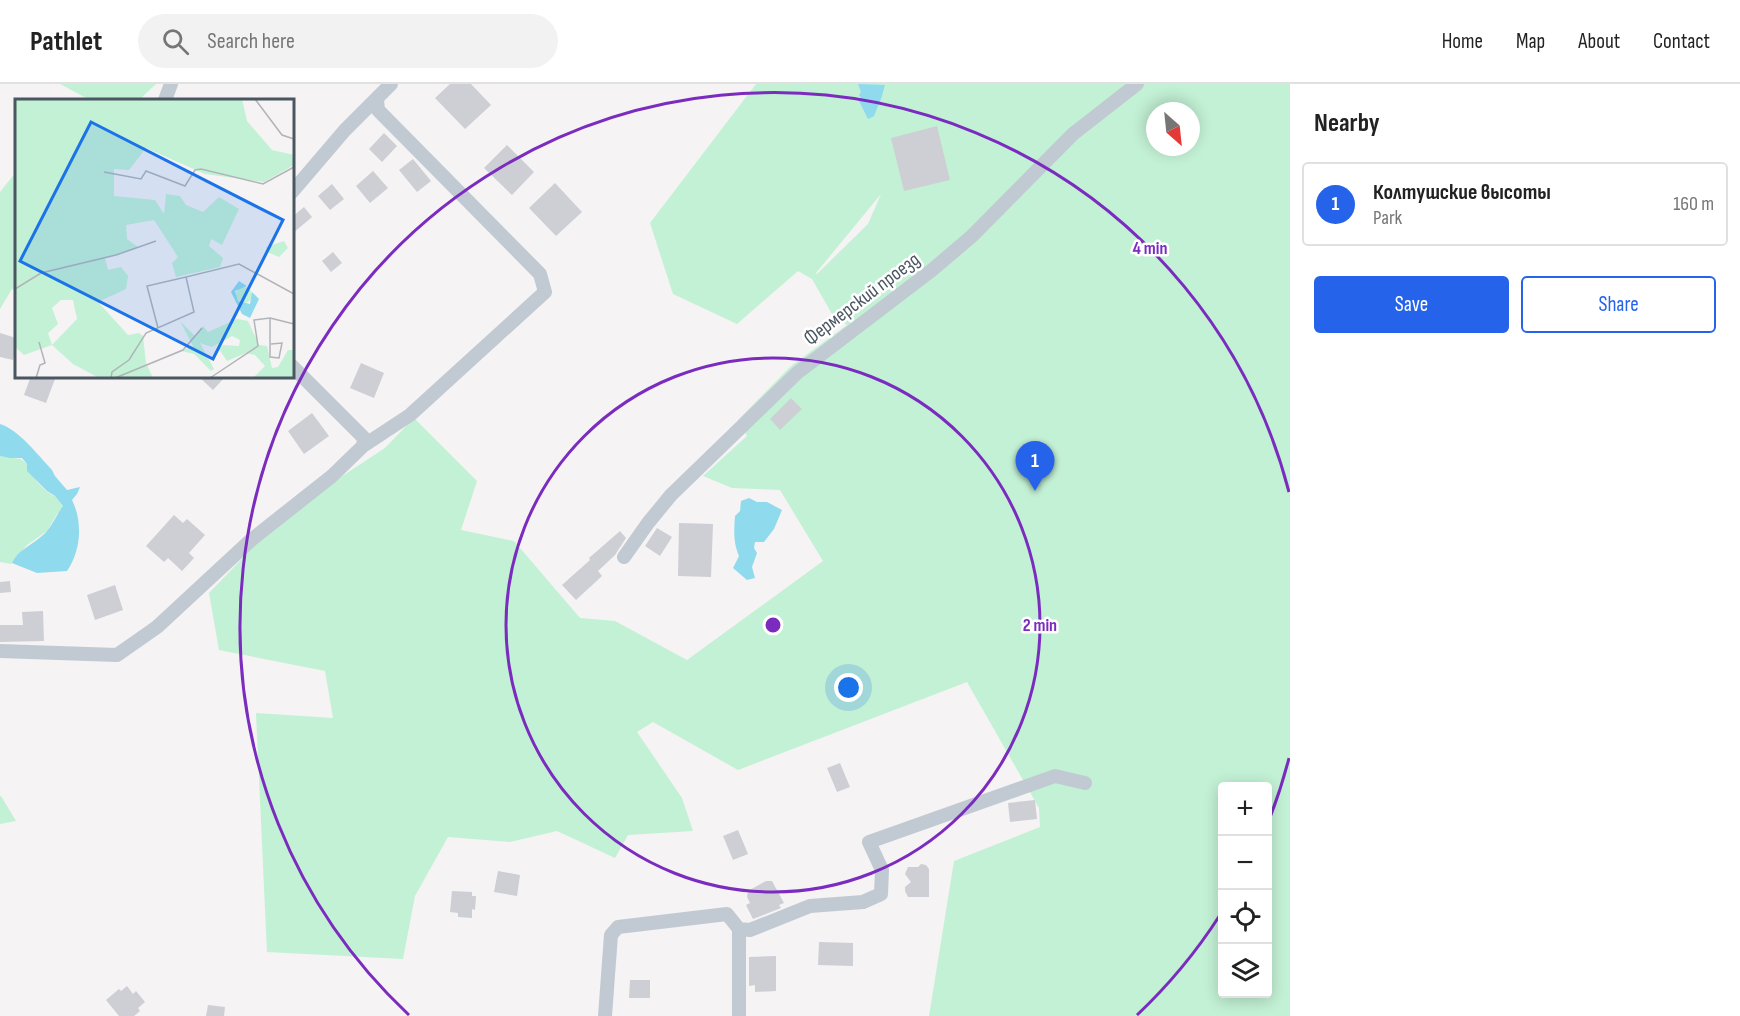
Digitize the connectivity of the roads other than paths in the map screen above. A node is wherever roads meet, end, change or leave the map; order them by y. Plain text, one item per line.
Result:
1 (171, 84) edge
2 (391, 84) edge
3 (1137, 84) edge
4 (165, 99) edge
5 (377, 100) junction
6 (294, 190) edge
7 (294, 368) edge
8 (363, 446) junction
9 (624, 557) dead end
10 (0, 651) edge
11 (1085, 783) dead end
12 (739, 929) junction
13 (605, 1016) edge
14 (739, 1016) edge

1 - 4 street
2 - 5 street
3 - 9 street, Фермерский проезд
5 - 6 street
5 - 8 street
7 - 8 street
8 - 10 street
11 - 12 street
12 - 13 street
12 - 14 street

